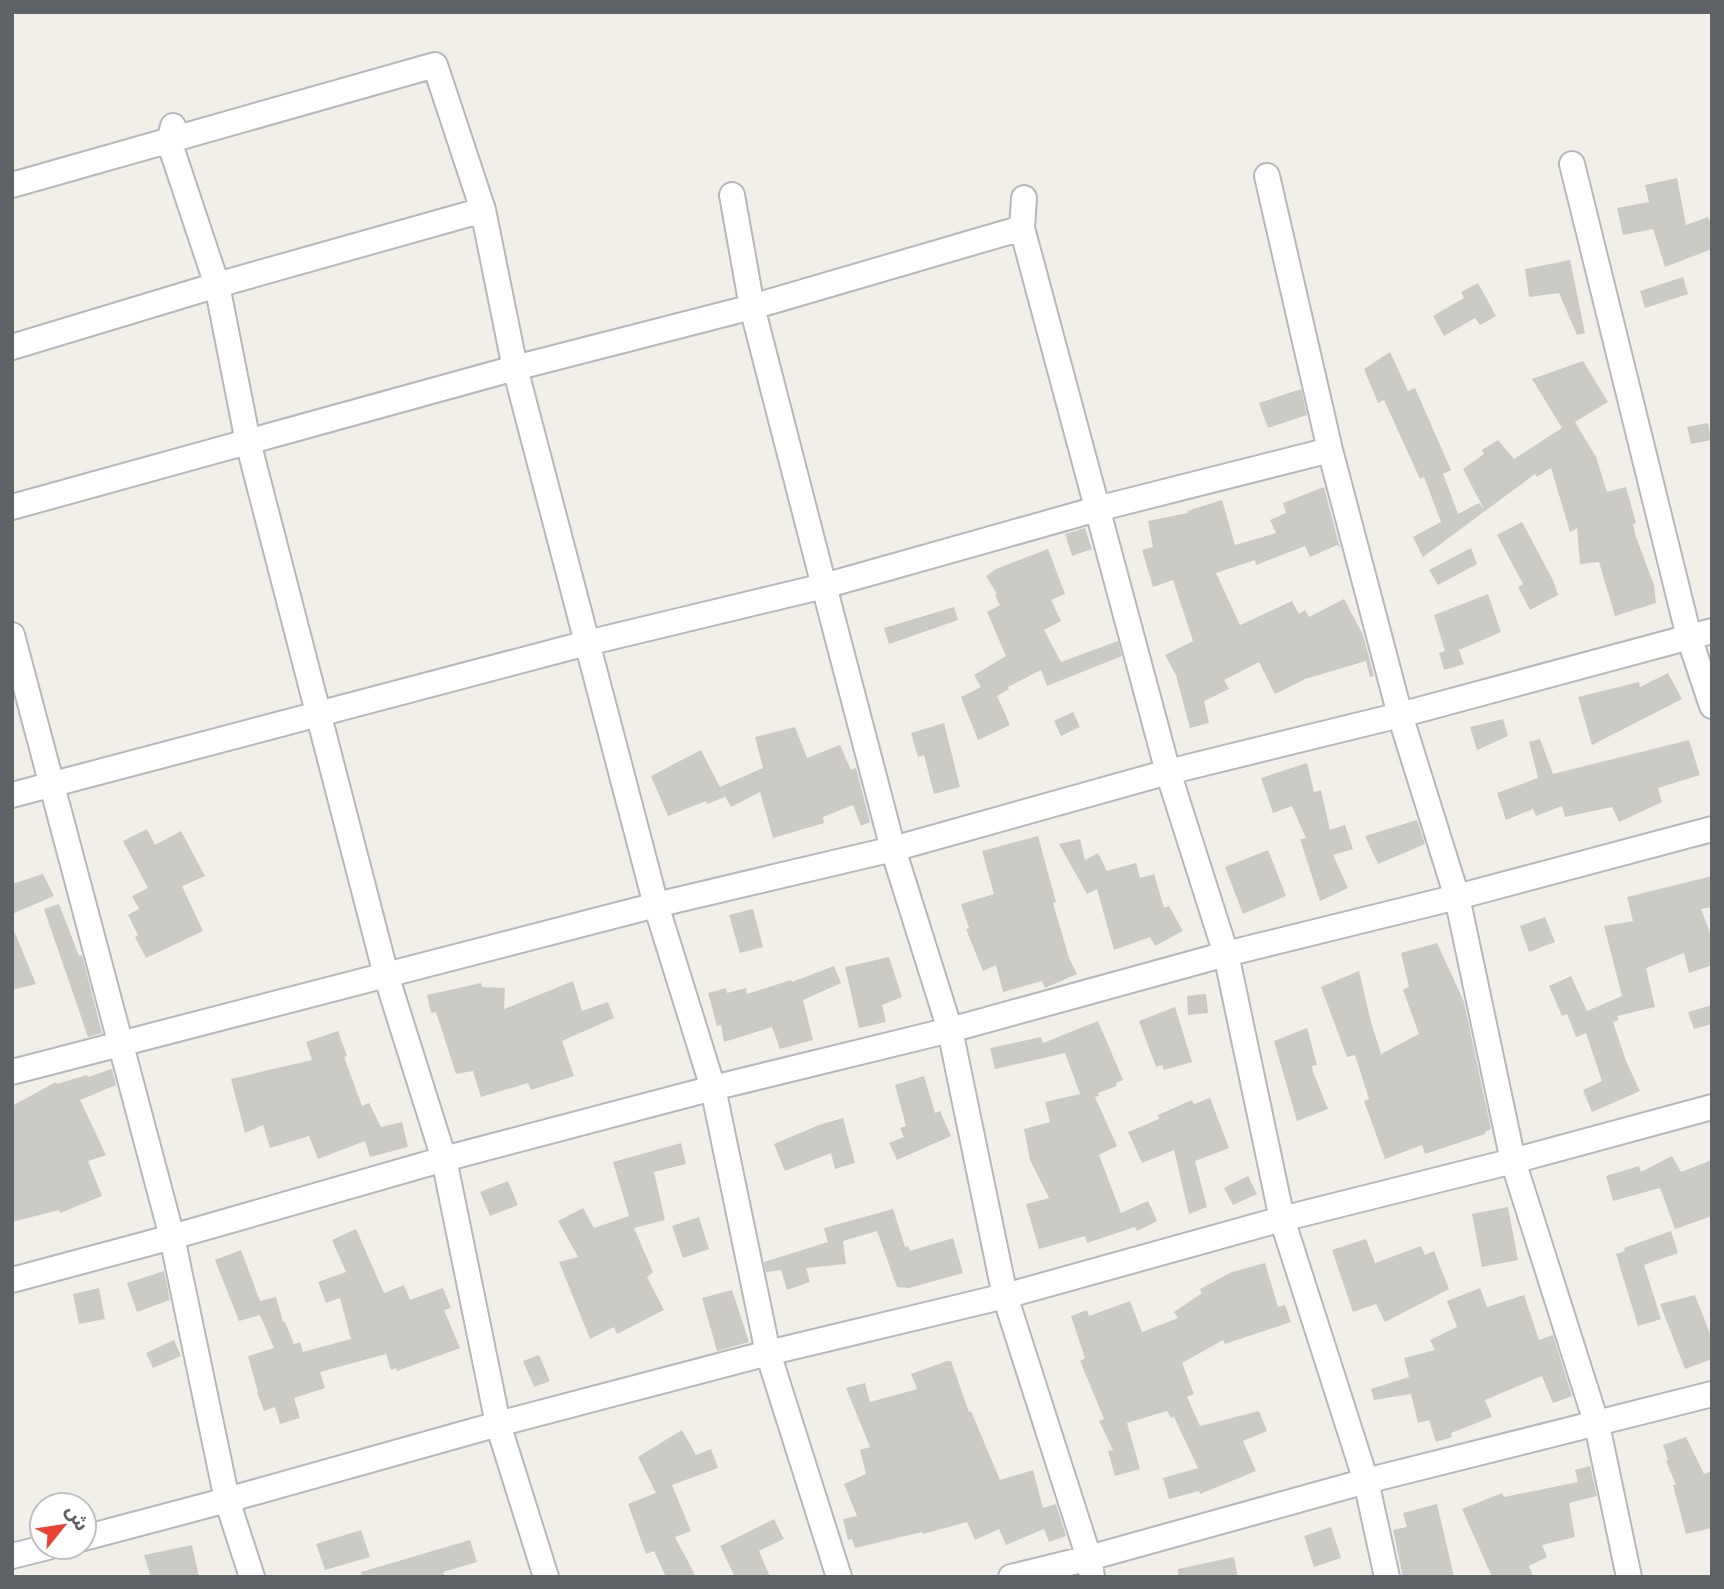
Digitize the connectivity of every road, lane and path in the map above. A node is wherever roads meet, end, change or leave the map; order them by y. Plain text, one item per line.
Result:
1 (172, 131) junction
2 (1572, 164) dead end
3 (1267, 176) dead end
4 (12, 185) edge
5 (732, 195) dead end
6 (1024, 198) dead end
7 (483, 210) junction
8 (1022, 228) junction
9 (217, 285) junction
10 (752, 307) junction
11 (12, 347) edge
12 (515, 368) junction
13 (247, 442) junction
14 (1330, 450) junction
15 (12, 507) edge
16 (1097, 509) junction
17 (824, 586) junction
18 (1700, 634) edge
19 (12, 635) edge
20 (587, 643) junction
21 (1712, 706) edge
22 (318, 714) junction
23 (1400, 715) junction
24 (1168, 772) junction
25 (52, 784) junction
26 (12, 795) edge
27 (1712, 829) edge
28 (893, 849) junction
29 (1457, 897) junction
30 (656, 905) junction
31 (1226, 954) junction
32 (386, 975) junction
33 (950, 1030) junction
34 (121, 1044) junction
35 (12, 1072) edge
36 (713, 1088) junction
37 (1712, 1107) edge
38 (444, 1159) junction
39 (1513, 1161) junction
40 (1282, 1219) junction
41 (172, 1237) junction
42 (12, 1280) edge
43 (1005, 1296) junction
44 (768, 1353) junction
45 (1712, 1394) edge
46 (498, 1424) junction
47 (1597, 1425) junction
48 (1366, 1482) junction
49 (228, 1500) junction
50 (98, 1534) edge
51 (1090, 1568) edge
52 (252, 1577) edge
53 (546, 1577) edge
54 (839, 1577) edge
55 (1011, 1577) edge
56 (1387, 1577) edge
57 (1629, 1577) edge

1 - 4 street
1 - 7 street
1 - 9 street
2 - 18 street
3 - 14 street
5 - 10 street
6 - 8 street
7 - 9 street
7 - 12 street
8 - 10 street
8 - 16 street
9 - 11 street
9 - 13 street
10 - 12 street
10 - 17 street
12 - 13 street
12 - 20 street
13 - 15 street
13 - 22 street
14 - 16 street
14 - 23 street
16 - 17 street
16 - 24 street
17 - 20 street
17 - 28 street
18 - 21 street
18 - 23 street
19 - 25 street
20 - 22 street
20 - 30 street
22 - 25 street
22 - 32 street
23 - 24 street
23 - 29 street
24 - 28 street
24 - 31 street
25 - 26 street
25 - 34 street
27 - 29 street
28 - 30 street
28 - 33 street
29 - 31 street
29 - 39 street
30 - 32 street
30 - 36 street
31 - 33 street
31 - 40 street
32 - 34 street
32 - 38 street
33 - 36 street
33 - 43 street
34 - 35 street
34 - 41 street
36 - 38 street
36 - 44 street
37 - 39 street
38 - 41 street
38 - 46 street
39 - 40 street
39 - 47 street
40 - 43 street
40 - 48 street
41 - 42 street
41 - 49 street
43 - 44 street
43 - 51 street
44 - 46 street
44 - 54 street
45 - 47 street
46 - 49 street
46 - 53 street
47 - 48 street
47 - 57 street
48 - 51 street
48 - 56 street
49 - 50 street
49 - 52 street
51 - 55 street

